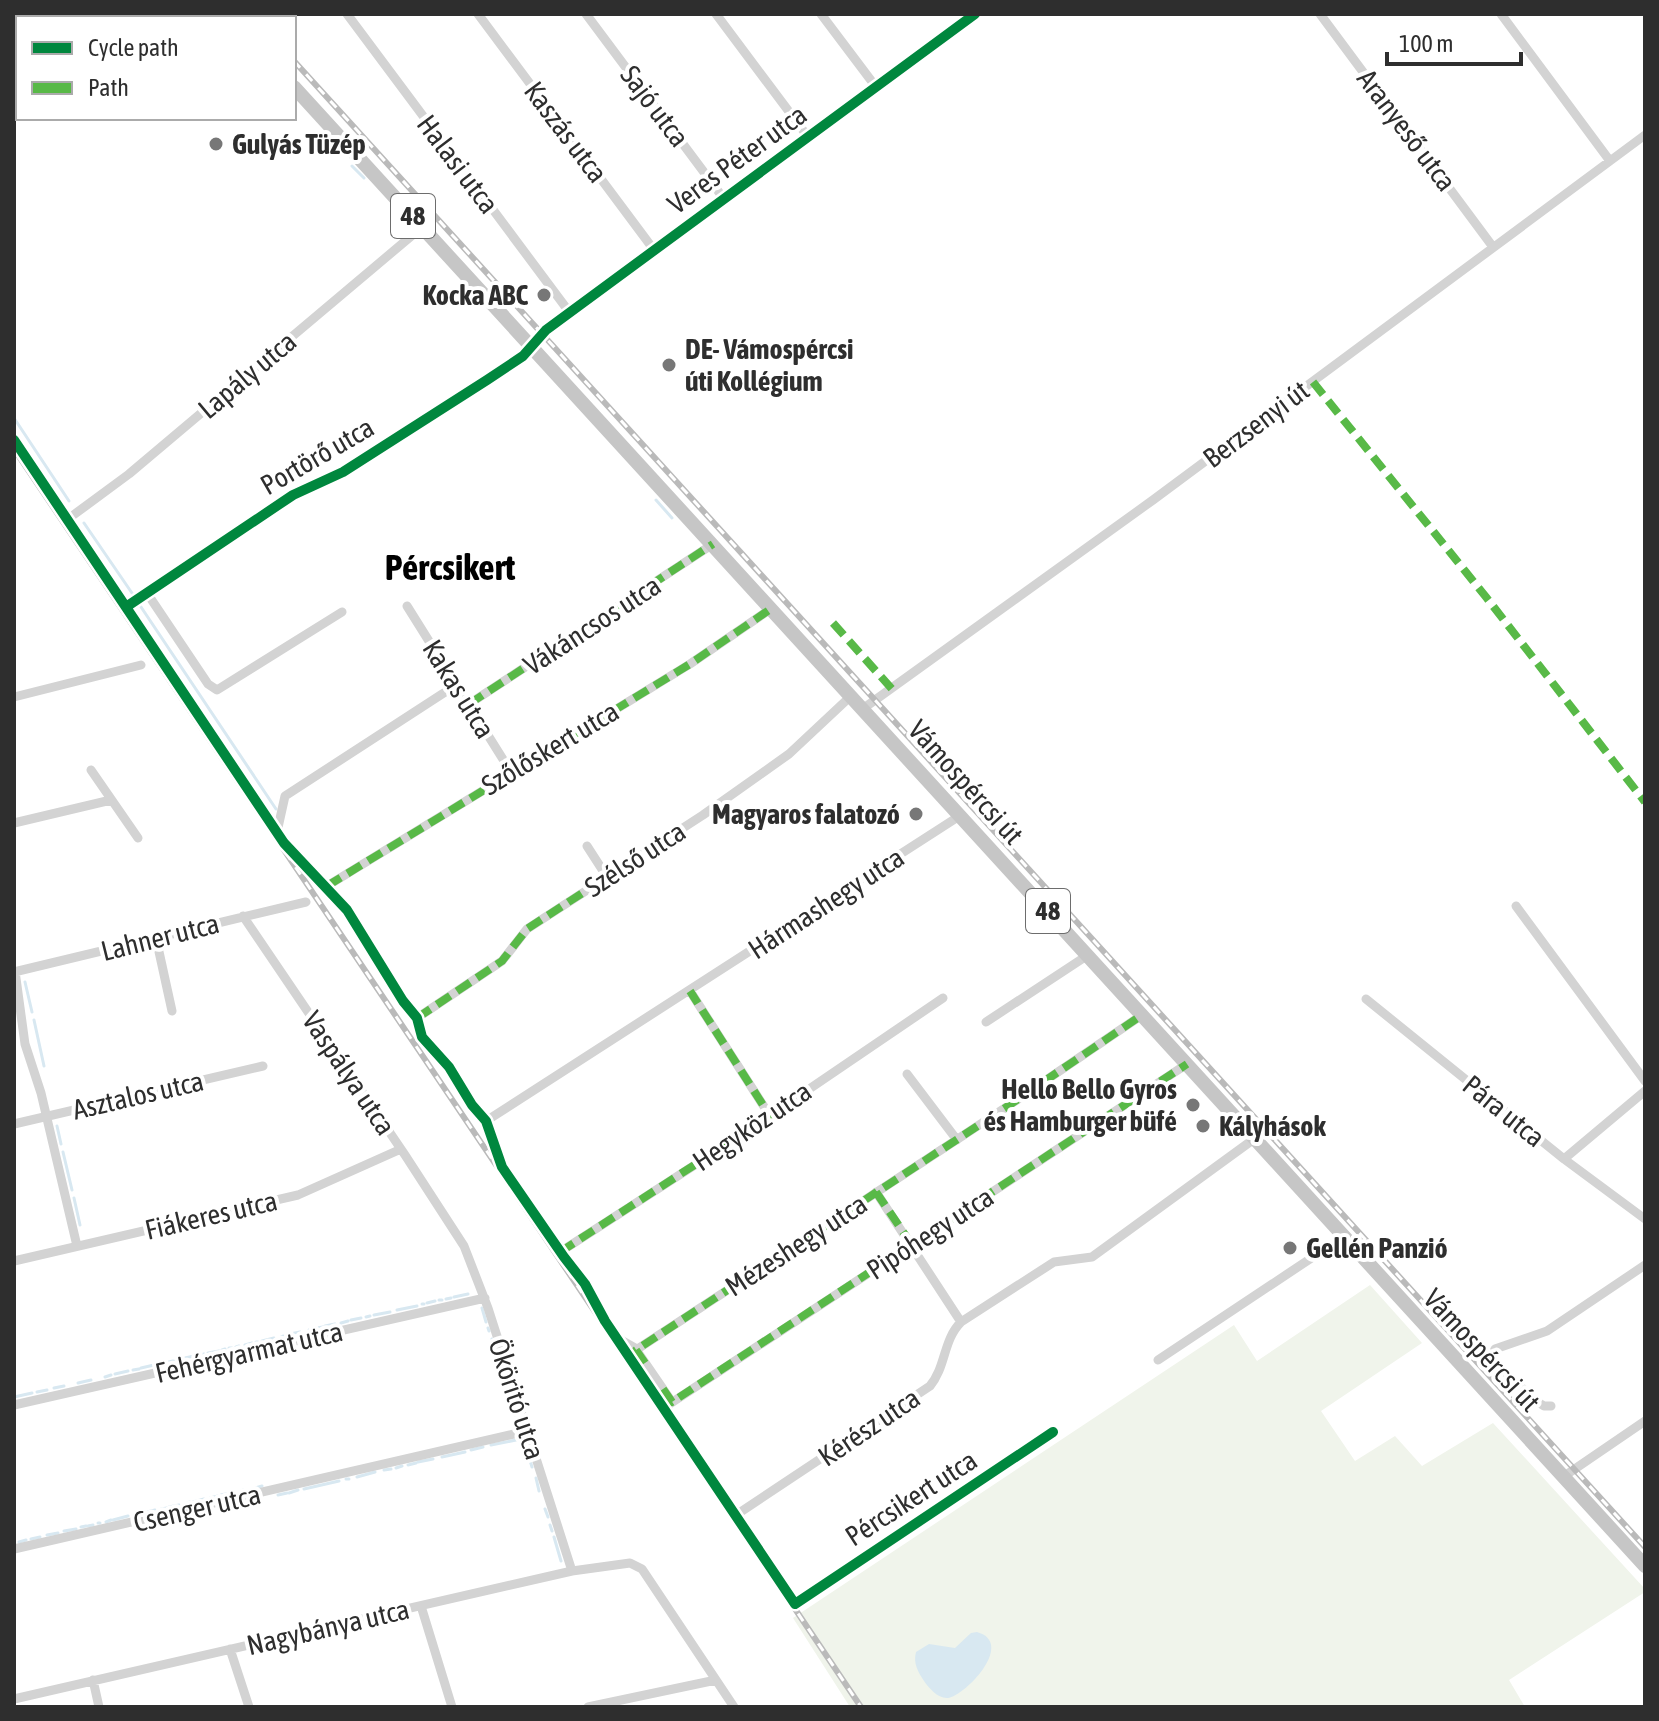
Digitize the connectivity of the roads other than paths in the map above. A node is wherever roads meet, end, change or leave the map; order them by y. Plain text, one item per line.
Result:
1 (347, 14) edge
2 (478, 14) edge
3 (586, 14) edge
4 (716, 14) edge
5 (821, 14) edge
6 (1320, 14) edge
7 (1501, 14) edge
8 (968, 16) edge
9 (876, 87) junction
10 (296, 89) edge
11 (1645, 135) edge
12 (808, 137) junction
13 (1610, 161) junction
14 (724, 199) junction
15 (422, 227) junction
16 (1493, 247) junction
17 (654, 250) junction
18 (570, 313) junction
19 (531, 347) junction
20 (14, 440) edge
21 (68, 519) junction
22 (713, 544) junction
23 (147, 593) junction
24 (407, 606) dead end
25 (126, 607) junction
26 (772, 608) junction
27 (342, 612) dead end
28 (141, 665) dead end
29 (456, 685) junction
30 (852, 695) junction
31 (14, 697) edge
32 (469, 704) junction
33 (864, 708) junction
34 (91, 770) dead end
35 (511, 772) junction
36 (111, 800) junction
37 (961, 815) junction
38 (14, 823) edge
39 (277, 832) junction
40 (138, 838) dead end
41 (587, 846) dead end
42 (607, 877) junction
43 (327, 886) junction
44 (306, 902) dead end
45 (1516, 906) dead end
46 (243, 916) junction
47 (156, 938) junction
48 (1088, 955) junction
49 (14, 972) edge
50 (690, 991) junction
51 (943, 998) dead end
52 (1366, 999) dead end
53 (172, 1011) dead end
54 (1142, 1015) junction
55 (417, 1018) junction
56 (986, 1022) dead end
57 (1187, 1064) junction
58 (263, 1066) dead end
59 (907, 1074) dead end
60 (1645, 1081) edge
61 (1645, 1091) edge
62 (770, 1116) junction
63 (47, 1117) junction
64 (486, 1121) junction
65 (14, 1124) edge
66 (1254, 1139) junction
67 (957, 1140) junction
68 (401, 1149) junction
69 (1564, 1159) junction
70 (876, 1192) junction
71 (1645, 1219) edge
72 (455, 1230) joint
73 (1343, 1237) junction
74 (912, 1245) junction
75 (77, 1246) junction
76 (560, 1252) junction
77 (14, 1261) edge
78 (1645, 1265) edge
79 (485, 1298) junction
80 (961, 1322) junction
81 (617, 1337) junction
82 (636, 1350) junction
83 (1158, 1360) dead end
84 (14, 1405) edge
85 (668, 1405) junction
86 (1551, 1406) dead end
87 (1645, 1421) edge
88 (527, 1431) junction
89 (1053, 1432) dead end
90 (1563, 1477) junction
91 (736, 1515) junction
92 (14, 1549) edge
93 (1645, 1566) edge
94 (572, 1571) junction
95 (421, 1606) junction
96 (230, 1649) junction
97 (93, 1680) junction
98 (716, 1680) junction
99 (14, 1699) edge
100 (99, 1707) edge
101 (249, 1707) edge
102 (452, 1707) edge
103 (588, 1707) edge
104 (734, 1707) edge

1 - 18 street, Halasi utca
2 - 17 street, Kaszás utca
3 - 14 street, Sajó utca
4 - 12 street
5 - 9 street
6 - 16 street, Aranyeső utca
7 - 13 street
8 - 9 street, Veres Péter utca
9 - 12 street, Veres Péter utca
10 - 15 main road, Vámospércsi út / 48
11 - 13 street, Berzsenyi út
12 - 14 street, Veres Péter utca
13 - 16 street, Berzsenyi út
14 - 17 street, Veres Péter utca
15 - 19 main road, Vámospércsi út / 48
15 - 21 street, Lapály utca
16 - 33 street, Berzsenyi út
17 - 18 street, Veres Péter utca
18 - 19 street, Veres Péter utca
19 - 22 main road, Vámospércsi út / 48
19 - 23 street, Portörő utca
20 - 21 street
21 - 25 street
22 - 26 main road, Vámospércsi út / 48
22 - 32 street, Vákáncsos utca
23 - 25 street, Portörő utca
23 - 27 street
24 - 29 street, Kakas utca
25 - 39 street
26 - 30 main road, Vámospércsi út / 48
26 - 35 street, Szőlőskert utca
28 - 31 street
29 - 32 street, Kakas utca
29 - 39 street
30 - 33 main road, Vámospércsi út / 48
30 - 42 street, Szélső utca
32 - 35 street, Kakas utca
33 - 37 main road, Vámospércsi út / 48
34 - 36 street
35 - 43 street, Szőlőskert utca
36 - 38 street
36 - 40 street
37 - 48 main road, Vámospércsi út / 48
37 - 50 street, Hármashegy utca
39 - 43 street
41 - 42 street
42 - 55 street, Szélső utca
43 - 55 street
44 - 46 street, Lahner utca
45 - 60 street
46 - 47 street, Lahner utca
46 - 68 street, Vaspálya utca
47 - 49 street, Lahner utca
47 - 53 street
48 - 54 main road, Vámospércsi út / 48
48 - 56 street
49 - 63 street
50 - 62 street
50 - 64 street, Hármashegy utca
51 - 62 street, Hegyköz utca
52 - 69 street, Pára utca
54 - 57 main road, Vámospércsi út / 48
54 - 67 street, Mézeshegy utca
55 - 64 street
57 - 66 main road, Vámospércsi út / 48
57 - 74 street, Pipóhegy utca
58 - 63 street, Asztalos utca
59 - 67 street
61 - 69 street
62 - 76 street, Hegyköz utca
63 - 65 street, Asztalos utca
63 - 75 street
64 - 76 street
66 - 73 main road, Vámospércsi út / 48
66 - 80 street
67 - 70 street, Mézeshegy utca
68 - 72 street, Vaspálya utca
68 - 75 street, Fiákeres utca
69 - 71 street, Pára utca
70 - 74 street
70 - 82 street, Mézeshegy utca
72 - 79 street, Ököritó utca
73 - 83 street
73 - 90 main road, Vámospércsi út / 48
74 - 80 street
74 - 85 street, Pipóhegy utca
75 - 77 street, Fiákeres utca
76 - 81 street
78 - 86 street
79 - 84 street, Fehérgyarmat utca
79 - 88 street, Ököritó utca
80 - 91 street, Kérész utca
81 - 82 street
81 - 85 street
82 - 85 street
85 - 91 street
87 - 90 street
88 - 92 street, Csenger utca
88 - 94 street, Ököritó utca
89 - 91 street, Pércsikert utca
90 - 93 main road, Vámospércsi út / 48
94 - 95 street, Nagybánya utca
94 - 98 street, Nagybánya utca
95 - 96 street, Nagybánya utca
95 - 102 street
96 - 97 street, Nagybánya utca
96 - 101 street
97 - 99 street, Nagybánya utca
97 - 100 street
98 - 103 street
98 - 104 street

